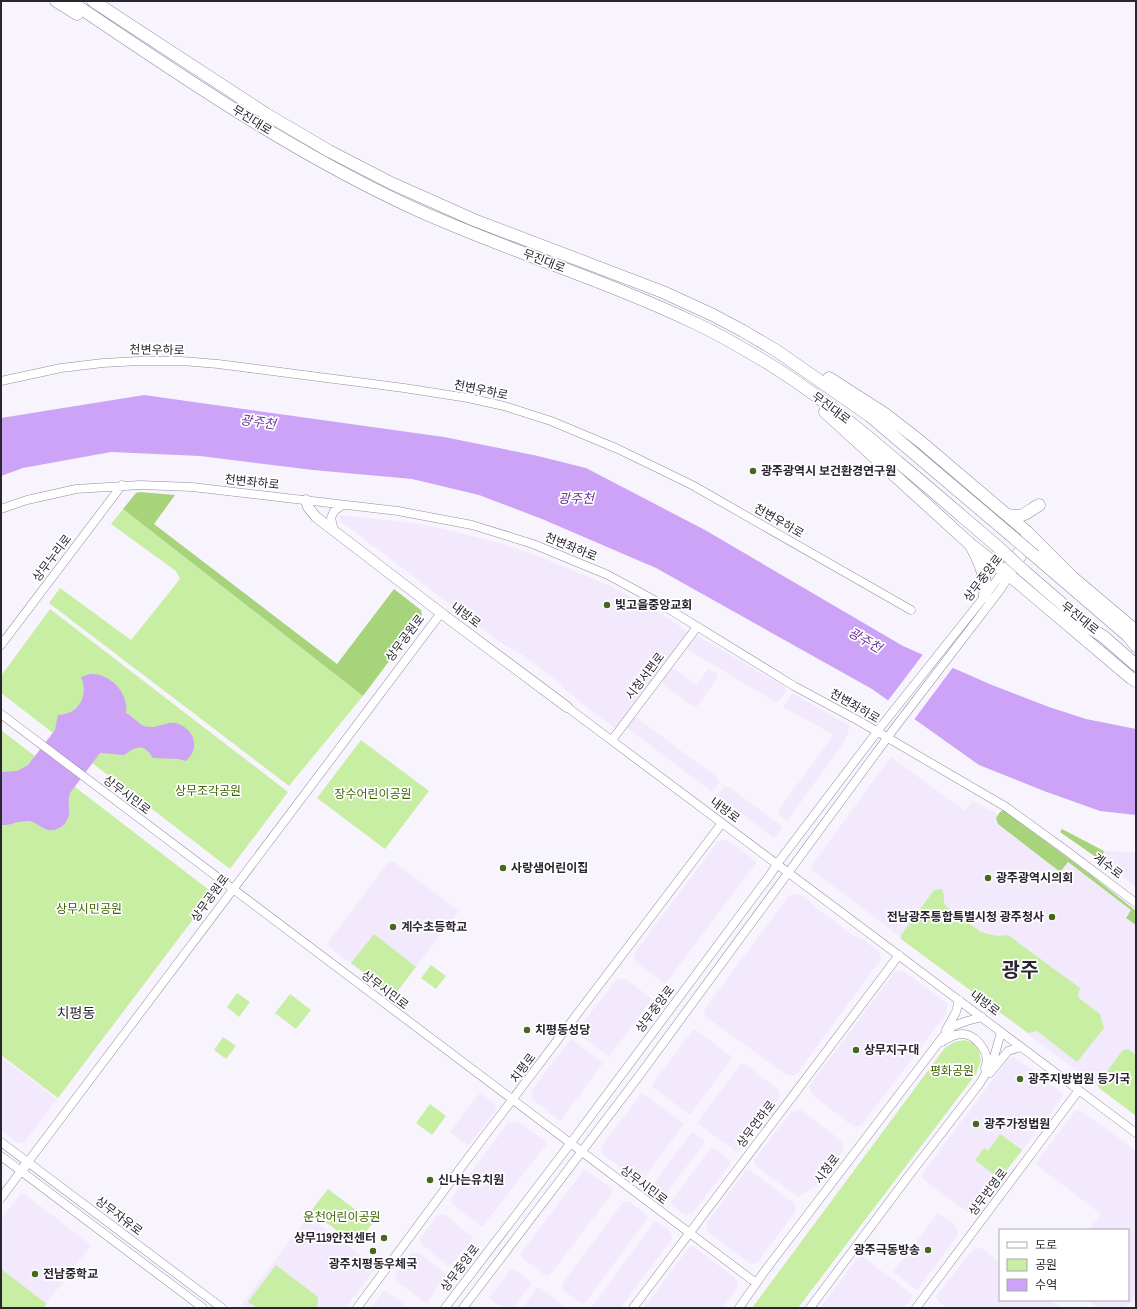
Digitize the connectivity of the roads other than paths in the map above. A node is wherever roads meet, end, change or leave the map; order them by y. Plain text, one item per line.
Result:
1 (56, 1) edge
2 (70, 1) edge
3 (93, 1) edge
4 (143, 50) junction
5 (777, 351) junction
6 (1, 381) edge
7 (801, 386) junction
8 (122, 485) junction
9 (306, 500) junction
10 (344, 505) junction
11 (1039, 505) dead end
12 (1, 509) edge
13 (1007, 515) junction
14 (334, 531) junction
15 (1030, 536) junction
16 (970, 544) junction
17 (1007, 573) junction
18 (985, 596) junction
19 (911, 610) dead end
20 (441, 613) junction
21 (697, 627) junction
22 (1090, 628) junction
23 (1133, 636) edge
24 (1, 645) edge
25 (1136, 646) edge
26 (1136, 665) edge
27 (1136, 680) edge
28 (567, 707) joint
29 (1, 714) edge
30 (877, 733) junction
31 (887, 738) junction
32 (612, 740) junction
33 (722, 823) junction
34 (1064, 849) joint
35 (777, 864) junction
36 (789, 872) junction
37 (232, 889) junction
38 (1136, 903) edge
39 (899, 955) junction
40 (959, 1000) junction
41 (982, 1018) junction
42 (1001, 1032) junction
43 (942, 1038) junction
44 (936, 1046) junction
45 (1021, 1047) junction
46 (980, 1083) junction
47 (1079, 1090) junction
48 (513, 1100) junction
49 (1136, 1133) edge
50 (1, 1142) edge
51 (570, 1144) junction
52 (581, 1152) junction
53 (1, 1156) edge
54 (28, 1162) junction
55 (22, 1171) junction
56 (1, 1198) edge
57 (689, 1233) junction
58 (756, 1283) junction
59 (203, 1308) edge
60 (222, 1308) edge
61 (357, 1308) edge
62 (445, 1308) edge
63 (463, 1308) edge
64 (633, 1308) edge
65 (739, 1308) edge
66 (810, 1308) edge
67 (916, 1308) edge

1 - 4 highway
2 - 4 highway, 무진대로
3 - 5 highway, 무진대로
4 - 7 highway, 무진대로
5 - 13 highway
5 - 23 highway, 무진대로, bridge
6 - 19 street, 천변우하로
7 - 16 highway
7 - 22 highway, 무진대로, bridge
8 - 9 street, 천변좌하로
8 - 12 street, 천변좌하로
8 - 24 street, 상무누리로
9 - 10 street, 천변좌하로
9 - 14 main road, 내방로
10 - 14 street
10 - 21 street, 천변좌하로
11 - 13 highway
13 - 15 highway
14 - 20 main road, 내방로
15 - 17 street, 상무중앙로
15 - 23 highway
16 - 17 highway
16 - 18 highway
17 - 18 street, 상무중앙로
17 - 27 highway
17 - 31 street, 상무중앙로
18 - 30 street, 상무중앙로
20 - 28 main road, 내방로
20 - 37 street, 상무공원로
21 - 30 street, 천변좌하로
21 - 32 street, 시청서편로
22 - 26 highway, 무진대로
22 - 27 highway
23 - 25 highway, 무진대로
28 - 32 street, 내방로
29 - 37 street, 상무시민로
30 - 31 street, 천변좌하로
30 - 35 street, 상무중앙로
31 - 34 street, 천변좌하로
31 - 36 street
32 - 33 street, 내방로
33 - 35 street, 내방로
33 - 48 street, 치평로
34 - 38 street, 계수로
35 - 36 street, 내방로
35 - 51 street, 상무중앙로
36 - 39 street, 내방로
36 - 52 street
37 - 48 street, 상무시민로
37 - 54 street, 상무공원로
39 - 40 street, 내방로
39 - 57 street, 상무연하로
40 - 41 street, 내방로
40 - 43 street, 시청로
41 - 42 street, 내방로
41 - 43 street, 시청로
42 - 45 street, 내방로
42 - 46 street, 시청로
43 - 44 street, 시청로
44 - 46 street, 시청로
44 - 58 street, 시청로
45 - 46 street, 시청로
45 - 47 street, 내방로
46 - 66 street, 시청로
47 - 49 street, 내방로
47 - 67 street, 상무번영로
48 - 51 street, 상무시민로
48 - 61 street, 치평로
50 - 54 street, 상무자유로
51 - 52 street, 상무시민로
51 - 62 street, 상무중앙로
52 - 57 street, 상무시민로
52 - 63 street
53 - 55 street, 상무자유로
54 - 55 main road, 상무공원로
54 - 60 street, 상무자유로
55 - 56 street, 상무공원로
55 - 59 street, 상무자유로
57 - 58 street, 상무시민로
57 - 64 street, 상무연하로
58 - 65 street, 시청로

